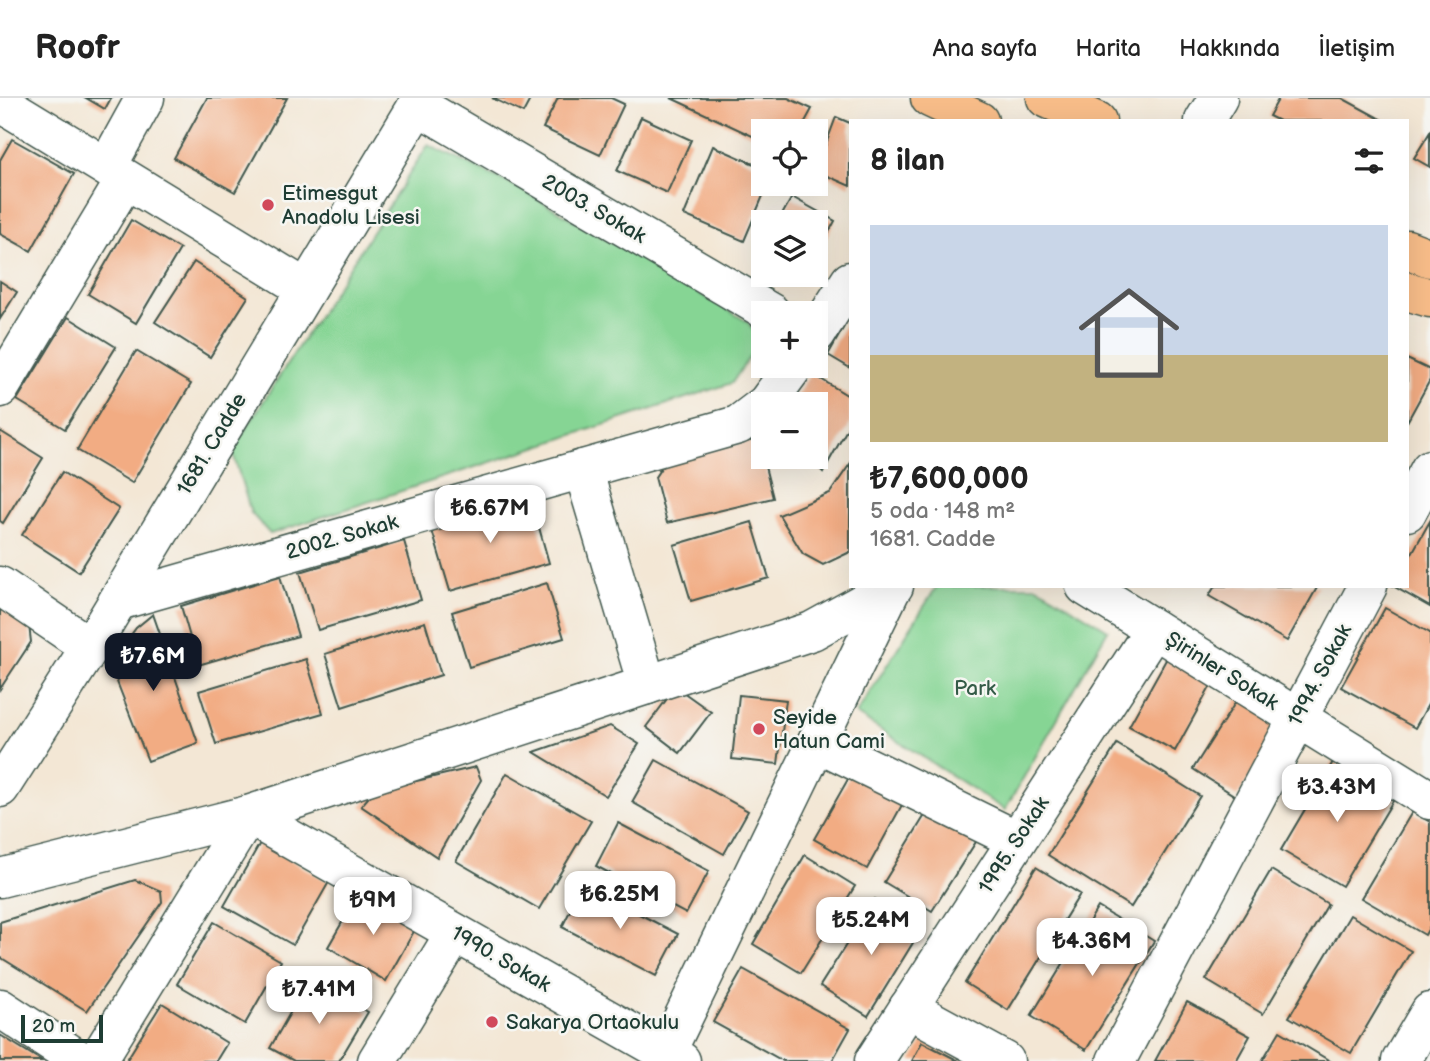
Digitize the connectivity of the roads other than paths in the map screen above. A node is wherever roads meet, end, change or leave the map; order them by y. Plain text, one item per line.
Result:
1 (145, 98) edge
2 (1046, 98) edge
3 (1219, 98) edge
4 (0, 102) edge
5 (419, 102) edge
6 (1093, 119) edge
7 (1205, 119) edge
8 (116, 173) junction
9 (1409, 250) edge
10 (1430, 258) edge
11 (849, 283) edge
12 (306, 289) junction
13 (1409, 292) edge
14 (1430, 298) edge
15 (751, 301) edge
16 (828, 315) edge
17 (785, 378) edge
18 (0, 388) edge
19 (774, 392) edge
20 (751, 415) edge
21 (583, 469) junction
22 (1430, 469) edge
23 (1409, 508) edge
24 (0, 586) edge
25 (892, 588) edge
26 (1088, 588) edge
27 (1367, 588) edge
28 (118, 601) junction
29 (1154, 629) junction
30 (90, 647) junction
31 (647, 685) junction
32 (1298, 718) junction
33 (817, 742) junction
34 (0, 788) edge
35 (1430, 800) edge
36 (248, 815) junction
37 (1017, 840) junction
38 (0, 877) edge
39 (455, 933) junction
40 (908, 1007) junction
41 (0, 1008) edge
42 (1430, 1012) edge
43 (674, 1057) edge
44 (81, 1061) edge
45 (97, 1061) edge
46 (377, 1061) edge
47 (874, 1061) edge
48 (1005, 1061) edge
49 (1116, 1061) edge
50 (1401, 1061) edge

1 - 8 street
2 - 6 main road
3 - 7 street
4 - 8 street
5 - 12 street, 1681. Cadde
5 - 15 street, 2003. Sokak
8 - 12 street
8 - 18 street
9 - 10 main road
11 - 16 street
12 - 28 street, 1681. Cadde
13 - 14 main road
17 - 19 street, 2002. Sokak
20 - 21 street, 2002. Sokak
21 - 28 street, 2002. Sokak
21 - 31 street
22 - 23 street
24 - 30 street
25 - 31 street
25 - 33 street
26 - 29 street, Şirinler Sokak
27 - 32 street, 1994. Sokak
28 - 30 street, 1681. Cadde
29 - 32 street, Şirinler Sokak
29 - 37 street, 1995. Sokak
30 - 34 street, 1681. Cadde
31 - 36 street
32 - 35 street, Şirinler Sokak
32 - 49 street, 1994. Sokak
33 - 37 street
33 - 43 street
36 - 38 street
36 - 39 street, 1990. Sokak
36 - 45 street
37 - 40 street, 1995. Sokak
39 - 43 street, 1990. Sokak
39 - 46 street
40 - 47 street, 1995. Sokak
40 - 48 street
41 - 44 street
42 - 50 street

